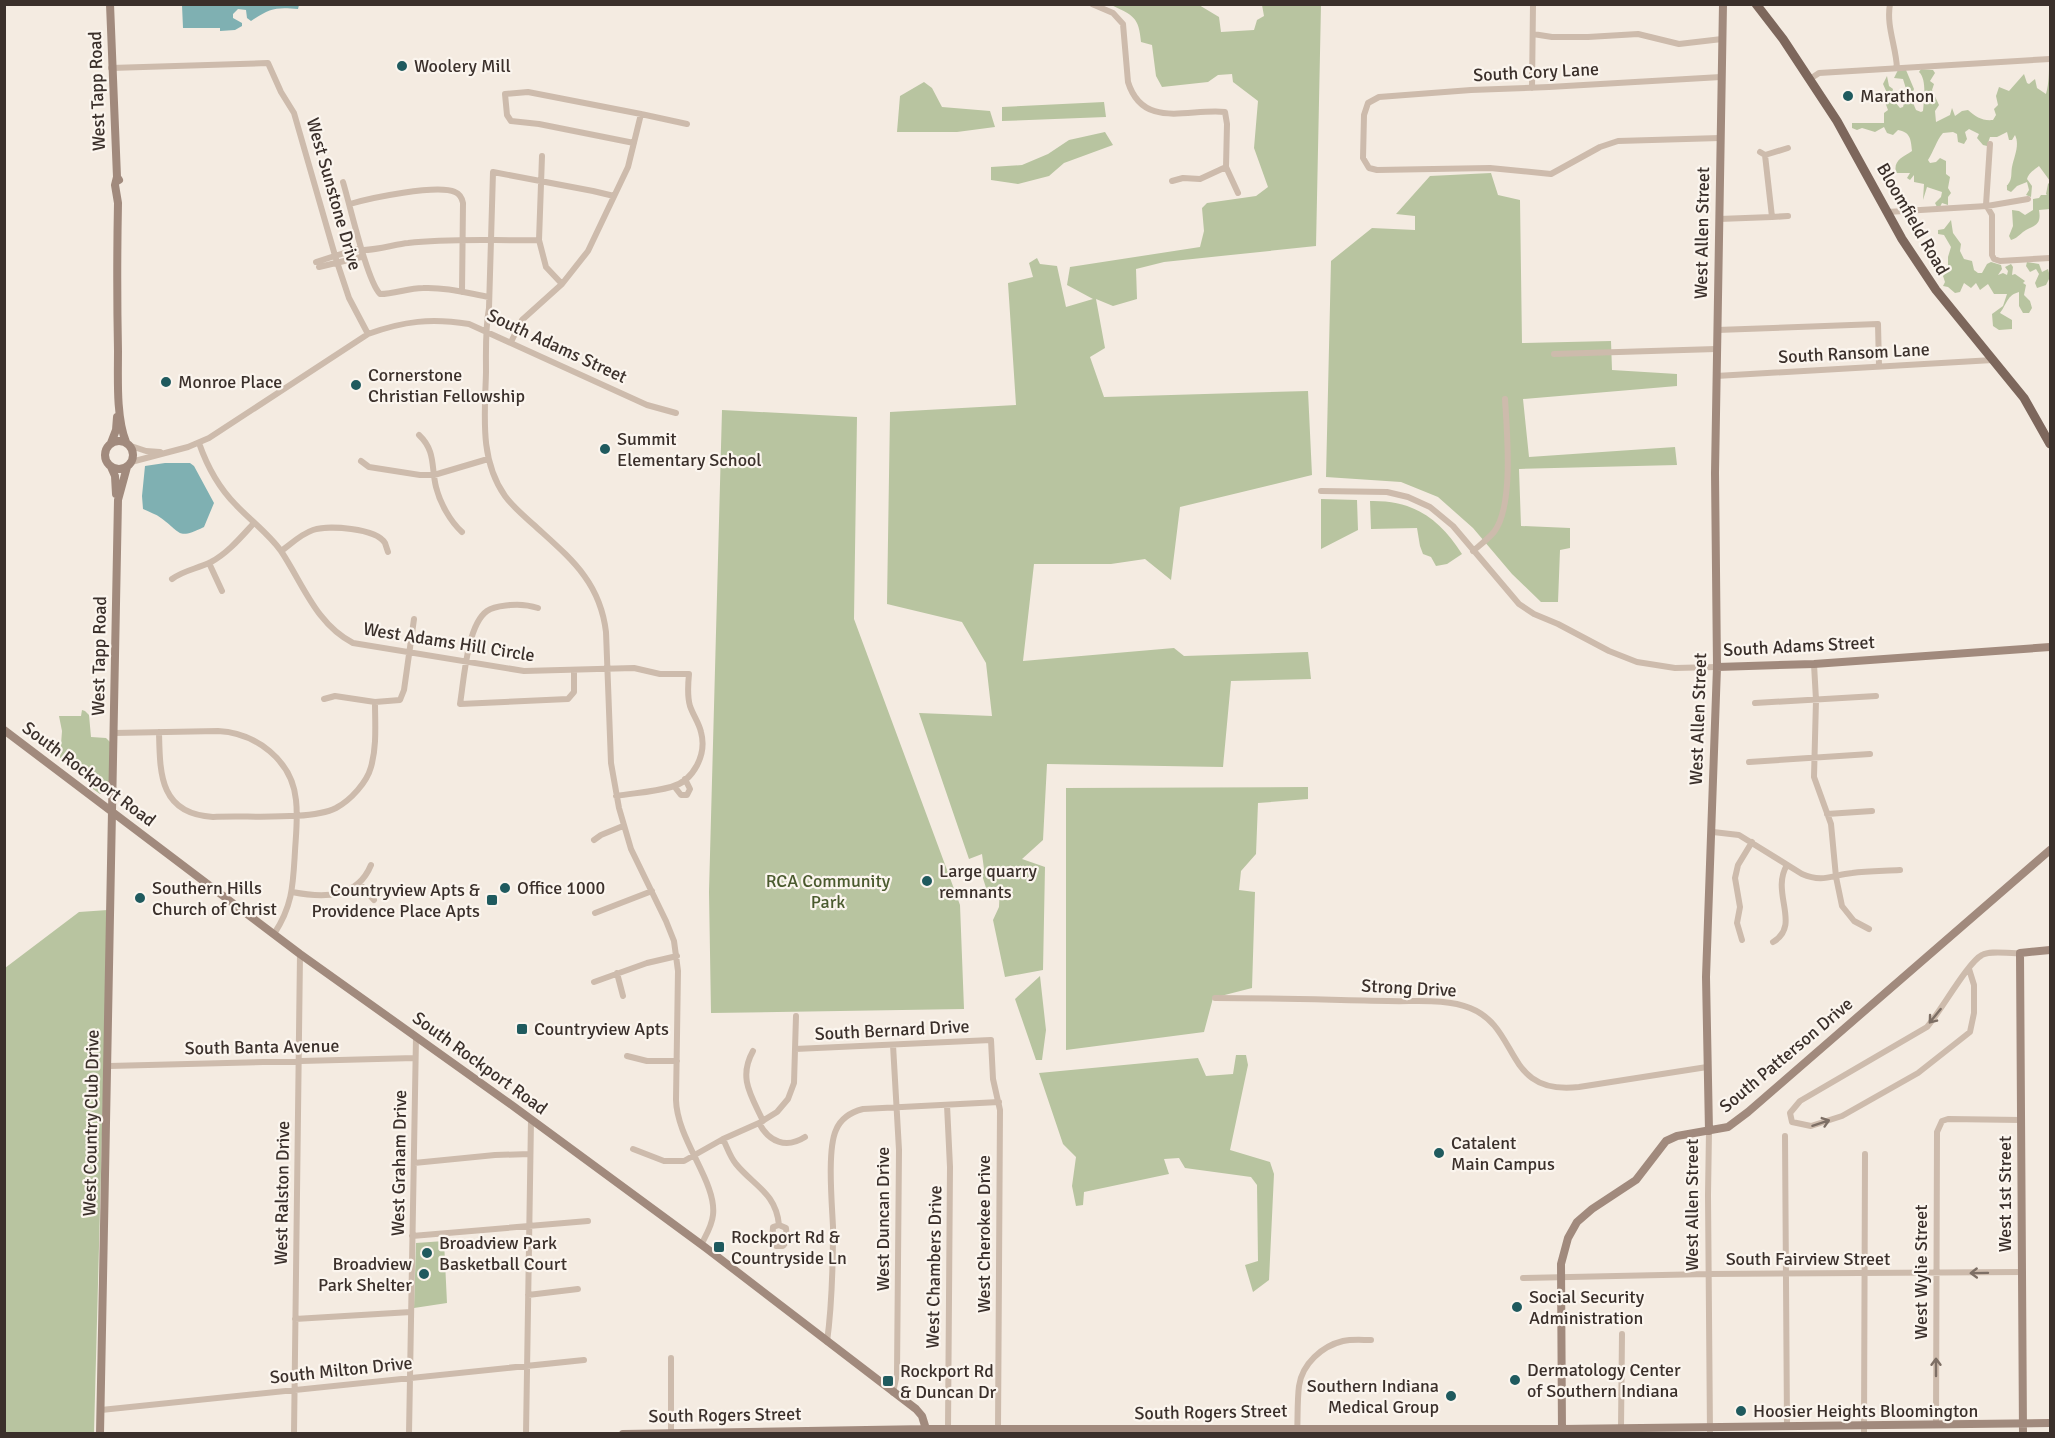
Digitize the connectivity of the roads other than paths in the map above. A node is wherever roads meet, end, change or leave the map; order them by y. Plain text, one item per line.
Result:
1 (110, 4) edge
2 (1533, 4) edge
3 (1723, 4) edge
4 (1756, 4) edge
5 (1890, 4) edge
6 (1093, 6) edge
7 (1533, 34) junction
8 (1722, 39) junction
9 (2050, 59) edge
10 (111, 68) junction
11 (1897, 68) junction
12 (1721, 76) junction
13 (1810, 79) junction
14 (1532, 88) junction
15 (640, 114) junction
16 (687, 124) dead end
17 (1720, 138) junction
18 (634, 143) junction
19 (1990, 144) dead end
20 (1788, 148) dead end
21 (542, 156) dead end
22 (1226, 167) junction
23 (540, 180) junction
24 (1172, 181) dead end
25 (343, 182) dead end
26 (1238, 193) dead end
27 (614, 196) junction
28 (2028, 199) dead end
29 (350, 204) junction
30 (1987, 206) junction
31 (1887, 212) junction
32 (1788, 216) dead end
33 (1772, 217) junction
34 (1719, 219) junction
35 (539, 240) junction
36 (462, 241) junction
37 (490, 241) junction
38 (363, 251) junction
39 (2050, 258) edge
40 (336, 259) junction
41 (318, 265) dead end
42 (562, 284) junction
43 (462, 292) junction
44 (489, 297) junction
45 (485, 330) junction
46 (1717, 330) junction
47 (368, 334) junction
48 (511, 342) junction
49 (1716, 349) junction
50 (1554, 354) dead end
51 (1994, 360) junction
52 (1879, 366) junction
53 (1716, 376) junction
54 (1505, 399) dead end
55 (119, 405) junction
56 (676, 413) dead end
57 (419, 435) dead end
58 (199, 442) junction
59 (111, 443) junction
60 (128, 444) junction
61 (2050, 444) edge
62 (170, 452) junction
63 (488, 459) junction
64 (361, 461) dead end
65 (129, 465) junction
66 (111, 466) junction
67 (434, 475) junction
68 (1321, 491) dead end
69 (118, 500) junction
70 (254, 523) junction
71 (462, 532) dead end
72 (281, 551) junction
73 (1473, 551) junction
74 (388, 552) dead end
75 (209, 563) junction
76 (172, 579) dead end
77 (222, 591) dead end
78 (538, 608) dead end
79 (414, 619) dead end
80 (2050, 647) edge
81 (408, 652) junction
82 (467, 663) junction
83 (1814, 664) junction
84 (1717, 667) junction
85 (608, 669) junction
86 (574, 670) junction
87 (1876, 696) dead end
88 (324, 699) dead end
89 (1816, 700) junction
90 (375, 702) junction
91 (1755, 703) dead end
92 (4, 730) edge
93 (114, 732) junction
94 (159, 732) junction
95 (1870, 754) dead end
96 (1814, 757) junction
97 (1749, 762) dead end
98 (686, 779) junction
99 (674, 786) junction
100 (114, 788) junction
101 (616, 796) junction
102 (94, 798) junction
103 (1872, 811) dead end
104 (113, 813) junction
105 (1827, 814) junction
106 (297, 815) junction
107 (623, 826) junction
108 (133, 828) junction
109 (1713, 832) junction
110 (113, 837) junction
111 (594, 840) dead end
112 (1752, 842) junction
113 (2050, 850) edge
114 (371, 865) dead end
115 (1787, 865) junction
116 (1900, 870) dead end
117 (1836, 877) junction
118 (359, 883) junction
119 (652, 891) junction
120 (292, 892) junction
121 (374, 900) dead end
122 (595, 913) dead end
123 (1869, 929) dead end
124 (274, 934) junction
125 (1742, 939) dead end
126 (1773, 942) dead end
127 (2050, 950) edge
128 (2020, 953) junction
129 (300, 954) junction
130 (676, 956) junction
131 (1969, 969) junction
132 (617, 973) junction
133 (594, 982) dead end
134 (623, 996) dead end
135 (1215, 998) dead end
136 (796, 1016) dead end
137 (416, 1037) junction
138 (991, 1040) joint
139 (892, 1045) junction
140 (795, 1049) junction
141 (753, 1051) dead end
142 (627, 1056) dead end
143 (416, 1058) junction
144 (677, 1061) junction
145 (298, 1062) junction
146 (109, 1066) junction
147 (1707, 1067) junction
148 (999, 1102) junction
149 (946, 1105) junction
150 (896, 1107) junction
151 (531, 1120) junction
152 (2021, 1120) junction
153 (761, 1122) junction
154 (1709, 1131) junction
155 (1785, 1136) dead end
156 (805, 1137) dead end
157 (723, 1138) junction
158 (633, 1149) dead end
159 (530, 1154) junction
160 (1865, 1154) dead end
161 (693, 1155) junction
162 (414, 1163) junction
163 (588, 1221) dead end
164 (529, 1225) junction
165 (779, 1225) dead end
166 (412, 1236) junction
167 (701, 1245) junction
168 (2022, 1272) junction
169 (1708, 1274) junction
170 (1787, 1274) junction
171 (1865, 1274) junction
172 (1936, 1274) junction
173 (1561, 1277) junction
174 (1523, 1278) dead end
175 (578, 1289) dead end
176 (528, 1295) junction
177 (411, 1312) junction
178 (295, 1318) junction
179 (1622, 1334) dead end
180 (1371, 1340) dead end
181 (827, 1343) junction
182 (671, 1358) dead end
183 (584, 1360) dead end
184 (526, 1366) junction
185 (410, 1378) junction
186 (294, 1390) junction
187 (893, 1393) junction
188 (101, 1410) junction
189 (2050, 1423) edge
190 (2023, 1424) junction
191 (1936, 1425) junction
192 (1787, 1426) junction
193 (1621, 1427) junction
194 (926, 1429) junction
195 (948, 1429) junction
196 (998, 1430) junction
197 (1297, 1430) edge
198 (1384, 1430) edge
199 (1710, 1430) edge
200 (1864, 1430) edge
201 (1456, 1431) edge
202 (1562, 1431) edge
203 (671, 1433) edge
204 (682, 1433) edge
205 (100, 1434) edge
206 (294, 1434) edge
207 (409, 1434) edge
208 (526, 1434) edge
209 (625, 1434) edge
210 (2023, 1434) edge

1 - 10 street, West Tapp Road
2 - 7 street
3 - 8 street, West Allen Street
4 - 13 main road, Bloomfield Road
5 - 11 street
6 - 22 street
7 - 8 street
7 - 14 street
8 - 12 street, West Allen Street
9 - 11 street
10 - 40 street, West Sunstone Drive
10 - 55 street, West Tapp Road
11 - 13 street
12 - 14 street, South Cory Lane
12 - 17 street, West Allen Street
13 - 31 main road, Bloomfield Road
14 - 17 street, South Cory Lane
15 - 16 street
15 - 18 street
15 - 18 street
17 - 34 street, West Allen Street
18 - 27 street
19 - 30 street
20 - 33 street
21 - 23 street
22 - 24 street
22 - 26 street
23 - 27 street
23 - 35 street
23 - 37 street
25 - 29 street
27 - 42 street
28 - 30 street
29 - 36 street
29 - 38 street
30 - 31 street
30 - 39 street
31 - 51 main road, Bloomfield Road
32 - 33 street
33 - 34 street
34 - 46 street, West Allen Street
35 - 37 street
35 - 42 street
36 - 37 street
36 - 38 street
36 - 43 street
37 - 44 street
38 - 40 street
38 - 43 street
40 - 41 street
40 - 47 street, West Sunstone Drive
42 - 48 street
43 - 44 street
44 - 45 street
45 - 47 street, South Adams Street
45 - 48 street, South Adams Street
45 - 63 street
46 - 49 street, West Allen Street
46 - 52 street
47 - 58 street, South Adams Street
48 - 56 street, South Adams Street
49 - 50 street
49 - 53 street, West Allen Street
51 - 52 street, South Ransom Lane
51 - 61 main road, Bloomfield Road
52 - 53 street, South Ransom Lane
53 - 84 street, West Allen Street
54 - 73 street
55 - 59 street, West Tapp Road
55 - 60 street, West Tapp Road
57 - 67 street
58 - 62 street, South Adams Street
58 - 70 street, West Adams Hill Circle
59 - 60 street
59 - 66 street, West Tapp Road
60 - 62 street, South Adams Street
60 - 65 street, West Tapp Road
62 - 65 street, South Adams Street
63 - 67 street
63 - 85 street
64 - 67 street
65 - 66 street
65 - 69 street, West Tapp Road
66 - 69 street, West Tapp Road
67 - 71 street
68 - 73 street, South Adams Street
69 - 93 street, West Tapp Road
70 - 72 street, West Adams Hill Circle
70 - 75 street
72 - 74 street
72 - 81 street, West Adams Hill Circle
73 - 84 street, South Adams Street
75 - 76 street
75 - 77 street
78 - 82 street
79 - 81 street
80 - 83 street, South Adams Street
81 - 82 street, West Adams Hill Circle
81 - 90 street
82 - 86 street, West Adams Hill Circle
82 - 86 street
83 - 84 street, South Adams Street
83 - 89 street
84 - 109 street, West Allen Street
85 - 86 street, West Adams Hill Circle
85 - 98 street, West Adams Hill Circle
85 - 101 street
87 - 89 street
88 - 90 street
89 - 91 street
89 - 96 street
90 - 106 street
92 - 102 street, South Rockport Road
93 - 94 street
93 - 100 street, West Tapp Road
94 - 106 street
94 - 106 street
95 - 96 street
96 - 97 street
96 - 105 street
98 - 99 street
98 - 99 street
99 - 101 street
100 - 102 street
100 - 104 street, West Tapp Road
101 - 107 street
102 - 104 street, South Rockport Road
103 - 105 street
104 - 108 street, South Rockport Road
104 - 110 street, West Country Club Drive
105 - 117 street
106 - 120 street
107 - 111 street
107 - 119 street
108 - 110 street
108 - 124 street, South Rockport Road
109 - 112 street
109 - 147 street, West Allen Street
110 - 146 street, West Country Club Drive
112 - 115 street
112 - 125 street
113 - 154 street, South Patterson Drive
114 - 118 street
115 - 117 street
115 - 126 street
116 - 117 street
117 - 123 street
118 - 120 street
118 - 121 street
119 - 122 street
119 - 130 street
120 - 124 street
124 - 129 street, South Rockport Road
127 - 128 street
128 - 131 street
128 - 152 street, West 1st Street
129 - 137 street, South Rockport Road
129 - 145 street, West Ralston Drive
130 - 132 street
130 - 144 street
131 -> 131 street
132 - 133 street
132 - 134 street
135 - 147 street, Strong Drive
136 - 140 street
137 - 143 street, West Graham Drive
137 - 151 street, South Rockport Road
138 - 139 street, South Bernard Drive
138 - 148 street, West Cherokee Drive
139 - 140 street, South Bernard Drive
139 - 150 street, West Duncan Drive
140 - 153 street
141 - 153 street
142 - 144 street
143 - 145 street, South Banta Avenue
143 - 162 street, West Graham Drive
144 - 161 street
145 - 146 street, South Banta Avenue
145 - 178 street, West Ralston Drive
146 - 188 street, West Country Club Drive
147 - 154 street, West Allen Street
148 - 149 street
148 - 196 street, West Cherokee Drive
149 - 150 street
149 - 195 street, West Chambers Drive
150 - 181 street
150 - 187 street, West Duncan Drive
151 - 159 street
151 - 167 street, South Rockport Road
152 - 168 street, West 1st Street
152 - 172 street, West Wylie Street
153 - 156 street
153 - 157 street
154 - 169 street, West Allen Street
154 - 173 street, South Patterson Drive
155 - 170 street
157 - 161 street
157 - 165 street
158 - 161 street
159 - 162 street
159 - 164 street
160 - 171 street
161 - 167 street
162 - 166 street, West Graham Drive
163 - 164 street
164 - 166 street
164 - 176 street
166 - 177 street, West Graham Drive
167 - 181 street, South Rockport Road
168 -> 172 street, South Fairview Street
168 - 190 street, West 1st Street
169 - 170 street, South Fairview Street
169 - 173 street, South Fairview Street
169 - 199 street, West Allen Street
170 - 171 street, South Fairview Street
170 - 192 street
171 - 172 street, South Fairview Street
171 - 200 street
191 -> 172 street, West Wylie Street
173 - 174 street, South Fairview Street
173 - 202 street, South Patterson Drive
175 - 176 street
176 - 184 street
177 - 178 street
177 - 185 street, West Graham Drive
178 - 186 street, West Ralston Drive
179 - 193 street
180 - 197 street
181 - 187 street, South Rockport Road
182 - 203 street
183 - 184 street, South Milton Drive
184 - 185 street, South Milton Drive
184 - 208 street
185 - 186 street, South Milton Drive
185 - 207 street, West Graham Drive
186 - 188 street, South Milton Drive
186 - 206 street, West Ralston Drive
187 - 194 street, South Rockport Road
188 - 205 street, West Country Club Drive
189 - 190 street, South Rogers Street
190 - 191 street, South Rogers Street
190 - 210 street, West 1st Street
191 - 200 street, South Rogers Street
192 - 199 street, South Rogers Street
192 - 200 street, South Rogers Street
193 - 199 street, South Rogers Street
193 - 202 street, South Rogers Street
194 - 195 street, South Rogers Street
194 - 204 street, South Rogers Street
195 - 196 street, South Rogers Street
196 - 197 street, South Rogers Street
197 - 198 street, South Rogers Street
198 - 201 street, South Rogers Street
201 - 202 street, South Rogers Street
203 - 204 street, South Rogers Street
203 - 209 street, South Rogers Street

